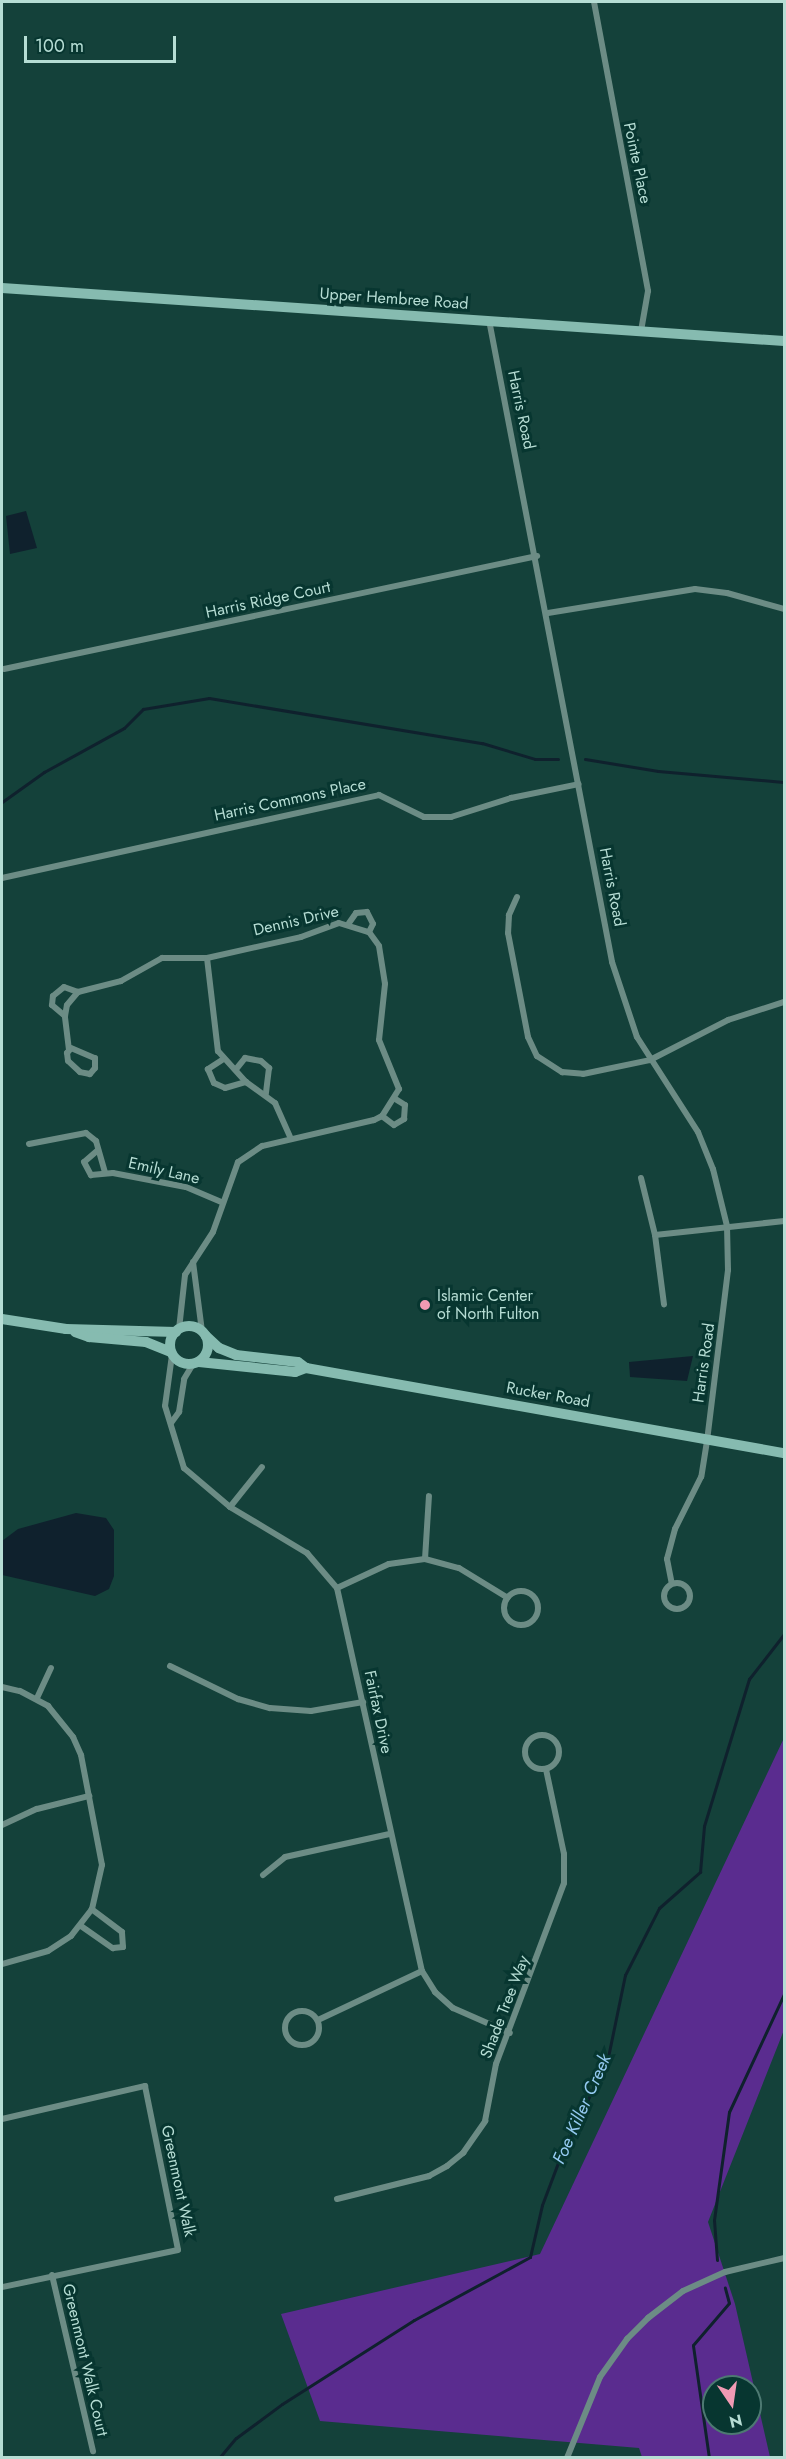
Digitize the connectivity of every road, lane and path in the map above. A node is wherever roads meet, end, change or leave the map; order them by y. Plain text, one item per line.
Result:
1 (594, 2) edge
2 (2, 288) edge
3 (489, 320) junction
4 (641, 331) junction
5 (784, 341) edge
6 (537, 556) junction
7 (784, 609) edge
8 (548, 614) junction
9 (4, 669) dead end
10 (579, 784) junction
11 (2, 878) edge
12 (517, 897) dead end
13 (349, 923) junction
14 (369, 932) junction
15 (207, 958) junction
16 (78, 992) junction
17 (784, 1002) edge
18 (65, 1016) junction
19 (69, 1050) junction
20 (222, 1060) junction
21 (650, 1060) junction
22 (237, 1068) junction
23 (246, 1082) junction
24 (266, 1094) junction
25 (394, 1098) junction
26 (382, 1116) junction
27 (291, 1139) junction
28 (29, 1144) dead end
29 (98, 1150) junction
30 (105, 1173) junction
31 (641, 1178) dead end
32 (222, 1202) junction
33 (784, 1221) edge
34 (726, 1226) junction
35 (655, 1235) junction
36 (192, 1262) junction
37 (664, 1304) dead end
38 (2, 1319) edge
39 (66, 1329) junction
40 (177, 1330) junction
41 (204, 1334) junction
42 (172, 1353) junction
43 (196, 1363) junction
44 (306, 1368) junction
45 (171, 1423) junction
46 (707, 1441) junction
47 (784, 1453) edge
48 (262, 1467) dead end
49 (429, 1496) dead end
50 (230, 1507) junction
51 (424, 1559) junction
52 (672, 1584) junction
53 (337, 1588) junction
54 (508, 1598) junction
55 (170, 1666) dead end
56 (51, 1668) dead end
57 (2, 1687) edge
58 (37, 1698) junction
59 (363, 1702) junction
60 (546, 1769) junction
61 (89, 1796) junction
62 (2, 1825) edge
63 (390, 1834) junction
64 (263, 1875) dead end
65 (92, 1909) junction
66 (81, 1926) junction
67 (2, 1964) edge
68 (422, 1971) junction
69 (318, 2020) junction
70 (510, 2033) junction
71 (2, 2119) edge
72 (337, 2199) dead end
73 (784, 2258) edge
74 (52, 2275) junction
75 (2, 2287) edge
76 (93, 2451) dead end
77 (567, 2457) edge

1 - 4 street, Pointe Place
2 - 3 main road, Upper Hembree Road
3 - 4 main road, Upper Hembree Road
3 - 6 street, Harris Road
4 - 5 main road, Upper Hembree Road
6 - 8 street, Harris Road
6 - 9 street, Harris Ridge Court
7 - 8 street
8 - 10 street, Harris Road
10 - 11 street, Harris Commons Place
10 - 21 street, Harris Road
12 - 21 street
13 - 14 street, Dennis Drive
13 - 14 street
13 - 15 street, Dennis Drive
14 - 25 street
15 - 16 street, Dennis Drive
15 - 20 street
16 - 18 street
16 - 18 street, Dennis Drive
17 - 21 street
18 - 19 street
19 - 19 street
20 - 22 street
20 - 23 street
21 - 34 street, Harris Road
22 - 23 street
22 - 24 street
23 - 24 street
24 - 27 street
25 - 26 street
25 - 26 street
26 - 27 street
27 - 32 street
28 - 29 street
29 - 30 street, Emily Lane
29 - 30 street, Emily Lane
30 - 32 street, Emily Lane
31 - 35 street
32 - 36 street
33 - 34 street
34 - 35 street
34 - 46 street, Harris Road
35 - 37 street
36 - 40 street
36 - 41 street
38 - 39 main road
39 - 40 main road
39 - 42 main road
40 - 41 main road
40 - 42 main road
41 - 43 main road
41 - 44 main road, Rucker Road
42 - 43 main road
42 - 45 street, Fairfax Drive
43 - 44 main road, Rucker Road
43 - 45 street
44 - 46 main road, Rucker Road
45 - 50 street, Fairfax Drive
46 - 47 main road, Rucker Road
46 - 52 street, Harris Road
48 - 50 street
49 - 51 street
50 - 53 street, Fairfax Drive
51 - 53 street
51 - 54 street
52 - 52 street
53 - 59 street, Fairfax Drive
54 - 54 street
55 - 59 street
56 - 58 street
57 - 58 street
58 - 61 street
59 - 63 street, Fairfax Drive
60 - 60 street
60 - 70 street, Shade Tree Way
61 - 62 street
61 - 65 street
63 - 64 street
63 - 68 street, Fairfax Drive
65 - 66 street
65 - 66 street
66 - 67 street
68 - 69 street
68 - 70 street, Fairfax Drive
69 - 69 street
70 - 72 street, Shade Tree Way
71 - 74 street, Greenmont Walk
73 - 77 street
74 - 75 street, Greenmont Walk
74 - 76 street, Greenmont Walk Court

